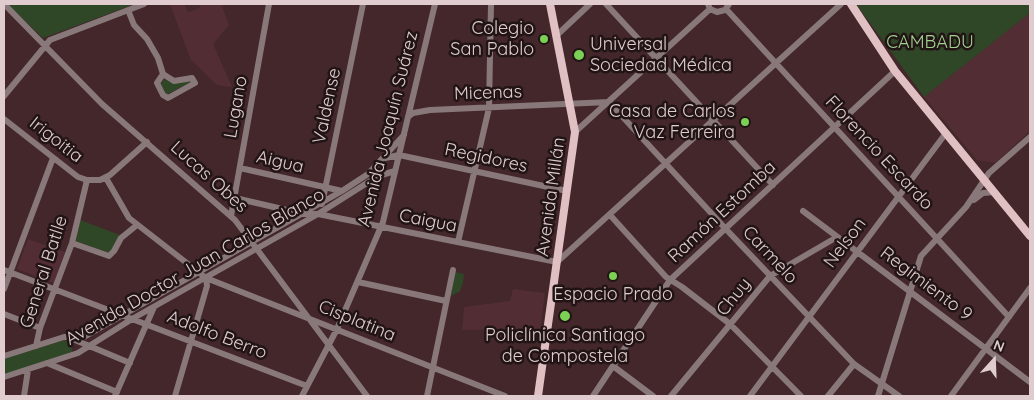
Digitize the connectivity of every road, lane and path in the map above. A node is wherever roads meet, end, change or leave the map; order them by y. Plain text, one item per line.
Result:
1 (4, 4) edge
2 (144, 4) edge
3 (269, 4) edge
4 (363, 4) edge
5 (435, 4) edge
6 (491, 4) edge
7 (550, 4) edge
8 (590, 4) edge
9 (606, 4) edge
10 (841, 4) edge
11 (851, 4) edge
12 (709, 6) edge
13 (727, 6) edge
14 (128, 10) junction
15 (556, 36) junction
16 (45, 45) junction
17 (656, 58) junction
18 (776, 63) junction
19 (895, 70) junction
20 (163, 74) junction
21 (4, 96) edge
22 (609, 102) junction
23 (570, 104) junction
24 (489, 108) junction
25 (408, 117) junction
26 (4, 119) edge
27 (713, 120) junction
28 (835, 128) junction
29 (575, 132) junction
30 (946, 133) junction
31 (404, 135) junction
32 (1030, 137) edge
33 (148, 142) junction
34 (399, 155) junction
35 (53, 158) junction
36 (385, 158) junction
37 (666, 164) junction
38 (240, 168) junction
39 (474, 170) junction
40 (395, 172) junction
41 (106, 178) junction
42 (985, 179) junction
43 (87, 180) junction
44 (773, 185) junction
45 (326, 187) junction
46 (567, 190) junction
47 (342, 191) junction
48 (995, 192) junction
49 (898, 196) junction
50 (235, 198) junction
51 (970, 201) junction
52 (322, 203) junction
53 (803, 211) dead end
54 (304, 214) junction
55 (318, 214) junction
56 (610, 215) junction
57 (231, 216) junction
58 (137, 225) junction
59 (381, 228) junction
60 (726, 229) junction
61 (1030, 236) edge
62 (837, 237) junction
63 (936, 238) junction
64 (252, 242) junction
65 (458, 242) junction
66 (72, 243) junction
67 (258, 248) junction
68 (857, 252) junction
69 (557, 262) junction
70 (453, 270) dead end
71 (7, 271) edge
72 (198, 273) junction
73 (770, 276) junction
74 (206, 278) junction
75 (670, 280) junction
76 (358, 282) junction
77 (1030, 288) edge
78 (4, 289) edge
79 (55, 289) junction
80 (909, 291) junction
81 (446, 301) junction
82 (154, 307) junction
83 (4, 314) edge
84 (122, 315) junction
85 (309, 317) junction
86 (808, 317) junction
87 (1009, 317) junction
88 (132, 319) junction
89 (147, 324) junction
90 (730, 324) junction
91 (40, 328) junction
92 (337, 329) junction
93 (69, 338) junction
94 (192, 342) junction
95 (329, 345) junction
96 (36, 346) junction
97 (88, 346) junction
98 (986, 348) junction
99 (4, 356) edge
100 (48, 363) junction
101 (130, 363) junction
102 (854, 364) junction
103 (613, 366) junction
104 (433, 367) junction
105 (772, 367) junction
106 (28, 370) junction
107 (4, 377) edge
108 (1030, 382) edge
109 (881, 384) junction
110 (307, 386) junction
111 (116, 394) edge
112 (24, 396) edge
113 (175, 396) edge
114 (302, 396) edge
115 (367, 396) edge
116 (427, 396) edge
117 (504, 396) edge
118 (538, 396) edge
119 (593, 396) edge
120 (653, 396) edge
121 (671, 396) edge
122 (750, 396) edge
123 (801, 396) edge
124 (828, 396) edge
125 (878, 396) edge
126 (899, 396) edge
127 (951, 396) edge

1 - 16 street, Lucas Obes
2 - 14 street
3 - 38 street, Lugano
4 - 45 street, Valdense
5 - 25 street, Avenida Joaquín Suárez
6 - 24 street
7 - 15 main road, Avenida Millán
8 - 15 street
9 - 17 street
10 - 18 street
11 - 19 main road
12 - 13 street, Florencio Escardo
12 - 17 street
13 - 18 street, Florencio Escardo
14 - 16 street
14 - 20 street
15 - 23 main road, Avenida Millán
16 - 21 street
16 - 33 street, Lucas Obes
17 - 22 street
17 - 27 street
18 - 27 street
18 - 28 street, Florencio Escardo
19 - 28 street, Ramón Estomba
19 - 30 main road
20 - 20 street
22 - 23 street
22 - 29 street
22 - 37 street, Carmelo
23 - 24 street, Micenas
23 - 29 main road, Avenida Millán
24 - 25 street, Micenas
24 - 39 street
25 - 31 street, Avenida Joaquín Suárez
26 - 35 street, Irigoitia
27 - 37 street
27 - 44 street
28 - 44 street, Ramón Estomba
28 - 49 street, Florencio Escardo
29 - 46 main road, Avenida Millán
30 - 42 main road
30 - 49 street, Nelson
31 - 34 street, Avenida Joaquín Suárez
31 - 36 street, Avenida Doctor Juan Carlos Blanco
32 - 42 street
33 - 41 street
33 - 57 street, Lucas Obes
34 - 36 street
34 - 39 street, Regidores
34 - 40 street, Avenida Joaquín Suárez
35 - 43 street, Irigoitia
35 - 71 street
36 - 47 street, Avenida Doctor Juan Carlos Blanco
37 - 56 street
37 - 60 street, Carmelo
38 - 45 street, Aigua
38 - 50 street, Lugano
39 - 46 street, Regidores
39 - 65 street
40 - 55 street, Avenida Doctor Juan Carlos Blanco
40 - 59 street, Avenida Joaquín Suárez
41 - 43 street, Irigoitia
41 - 58 street
42 - 48 main road
42 - 51 street
43 - 66 street, General Batlle
44 - 60 street, Ramón Estomba
45 - 47 street, Aigua
45 - 52 street, Valdense
46 - 69 main road, Avenida Millán
47 - 52 street, Avenida Doctor Juan Carlos Blanco
48 - 51 street
48 - 61 main road
49 - 63 street, Florencio Escardo
49 - 68 street, Nelson
50 - 54 street, Caigua
50 - 57 street, Lugano
51 - 63 street
52 - 54 street, Avenida Doctor Juan Carlos Blanco
52 - 55 street, Valdense
53 - 62 street, Regimiento 9
54 - 55 street, Caigua
54 - 64 street, Avenida Doctor Juan Carlos Blanco
55 - 59 street, Caigua
55 - 67 street, Avenida Doctor Juan Carlos Blanco
56 - 69 street
56 - 75 street
57 - 64 street, Lucas Obes
58 - 66 street
58 - 72 street
59 - 65 street, Caigua
59 - 76 street, Avenida Joaquín Suárez
60 - 73 street, Carmelo
60 - 75 street, Ramón Estomba
62 - 68 street, Regimiento 9
62 - 73 street, Chuy
63 - 80 street
63 - 87 street, Florencio Escardo
64 - 67 street, Lucas Obes
64 - 72 street, Avenida Doctor Juan Carlos Blanco
65 - 69 street, Caigua
66 - 79 street, General Batlle
67 - 74 street, Avenida Doctor Juan Carlos Blanco
67 - 85 street, Lucas Obes
68 - 80 street, Regimiento 9
68 - 86 street, Nelson
69 - 118 main road, Avenida Millán
70 - 81 street
71 - 78 street
71 - 79 street, Adolfo Berro
72 - 74 street, Cisplatina
72 - 84 street, Avenida Doctor Juan Carlos Blanco
73 - 86 street, Carmelo
73 - 90 street, Chuy
74 - 82 street, Avenida Doctor Juan Carlos Blanco
74 - 85 street, Cisplatina
74 - 94 street
75 - 90 street
75 - 103 street, Ramón Estomba
76 - 81 street
76 - 92 street, Avenida Joaquín Suárez
77 - 87 street
79 - 84 street, Adolfo Berro
79 - 91 street, General Batlle
80 - 98 street, Regimiento 9
80 - 109 street
81 - 104 street
82 - 88 street, Avenida Doctor Juan Carlos Blanco
82 - 89 street
83 - 91 street
84 - 88 street, Adolfo Berro
84 - 93 street, Avenida Doctor Juan Carlos Blanco
85 - 92 street, Cisplatina
85 - 95 street, Lucas Obes
86 - 102 street, Carmelo
86 - 105 street, Nelson
87 - 98 street
88 - 89 street, Adolfo Berro
88 - 97 street, Avenida Doctor Juan Carlos Blanco
89 - 94 street, Adolfo Berro
89 - 101 street
90 - 105 street
90 - 121 street, Chuy
91 - 96 street, General Batlle
92 - 95 street, Avenida Joaquín Suárez
92 - 104 street, Cisplatina
93 - 96 street, Avenida Doctor Juan Carlos Blanco
93 - 97 street
94 - 110 street, Adolfo Berro
94 - 113 street
95 - 110 street, Avenida Joaquín Suárez
95 - 115 street, Lucas Obes
96 - 99 street, Avenida Doctor Juan Carlos Blanco
97 - 100 street, Avenida Doctor Juan Carlos Blanco
97 - 101 street
98 - 108 street, Regimiento 9
98 - 127 street
100 - 106 street, Avenida Doctor Juan Carlos Blanco
100 - 111 street
101 - 111 street
102 - 109 street, Carmelo
102 - 124 street
103 - 119 street, Ramón Estomba
103 - 120 street
104 - 116 street
104 - 117 street, Cisplatina
105 - 122 street, Nelson
105 - 123 street
106 - 107 street, Avenida Doctor Juan Carlos Blanco
106 - 112 street
109 - 125 street
109 - 126 street, Carmelo
110 - 114 street, Avenida Joaquín Suárez

